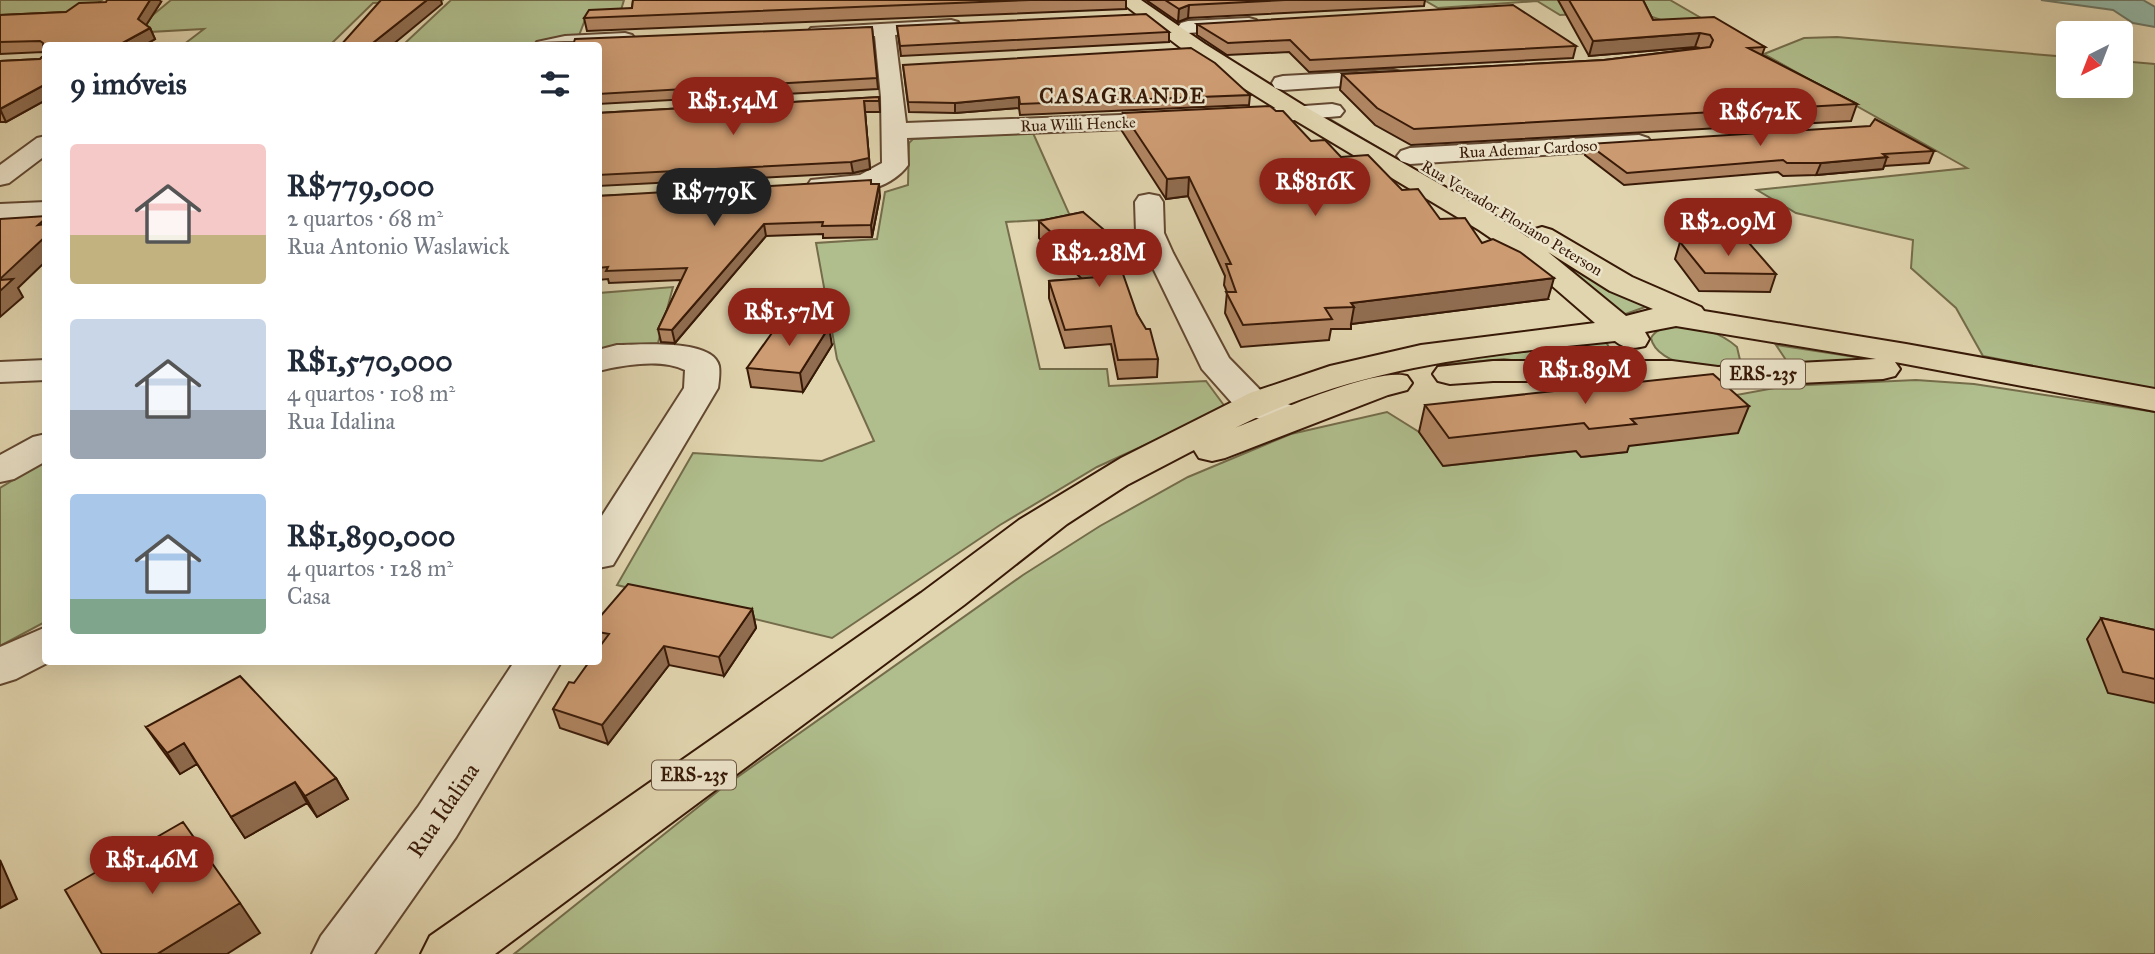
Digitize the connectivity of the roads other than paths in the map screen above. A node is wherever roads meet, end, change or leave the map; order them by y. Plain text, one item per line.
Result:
1 (1150, 8) edge
2 (1125, 9) edge
3 (1267, 23) edge
4 (976, 25) edge
5 (884, 28) junction
6 (794, 33) edge
7 (1193, 38) junction
8 (643, 39) edge
9 (565, 42) edge
10 (1169, 51) edge
11 (915, 65) edge
12 (889, 66) junction
13 (1413, 76) edge
14 (1283, 83) junction
15 (893, 97) junction
16 (867, 99) edge
17 (1332, 111) junction
18 (1301, 114) junction
19 (1233, 117) edge
20 (1191, 119) edge
21 (896, 131) junction
22 (1662, 141) edge
23 (42, 146) edge
24 (1410, 156) junction
25 (0, 177) edge
26 (799, 187) edge
27 (1149, 202) dead end
28 (42, 210) edge
29 (0, 212) edge
30 (1710, 320) junction
31 (1624, 330) junction
32 (602, 360) edge
33 (42, 370) edge
34 (1672, 371) junction
35 (0, 372) edge
36 (1760, 374) junction
37 (2069, 383) junction
38 (2155, 400) edge
39 (1254, 405) junction
40 (1294, 419) junction
41 (42, 447) edge
42 (0, 471) edge
43 (602, 549) edge
44 (940, 601) junction
45 (42, 645) edge
46 (536, 665) edge
47 (0, 667) edge
48 (341, 954) edge
49 (450, 954) edge

1 - 2 main road, Rua Vereador Floriano Peterson
1 - 7 main road, Rua Vereador Floriano Peterson
3 - 7 street
4 - 5 street
5 - 6 street
5 - 12 street
7 - 10 street
7 - 14 main road, Rua Vereador Floriano Peterson
7 - 18 main road, Rua Vereador Floriano Peterson
8 - 9 street
11 - 12 street
12 - 15 street
13 - 14 street
14 - 17 main road, Rua Vereador Floriano Peterson
15 - 16 street
15 - 21 street
17 - 18 street
17 - 24 main road, Rua Vereador Floriano Peterson
18 - 19 street
18 - 31 main road, Rua Vereador Floriano Peterson
20 - 21 street, Rua Willi Hencke
21 - 26 street
22 - 24 street, Rua Ademar Cardoso
23 - 25 street
24 - 30 main road, Rua Vereador Floriano Peterson
27 - 39 street
28 - 29 street
30 - 31 main road, ERS-235
30 - 36 main road
30 - 37 main road, ERS-235
31 - 34 main road, Rua Vereador Floriano Peterson
31 - 39 main road, ERS-235
32 - 43 street
33 - 35 street
34 - 36 main road, ERS-235
34 - 40 main road, ERS-235
36 - 37 main road, ERS-235
37 - 38 main road, ERS-235
39 - 40 street
39 - 44 main road, ERS-235
40 - 44 main road, ERS-235
41 - 42 street
44 - 49 main road, ERS-235
45 - 47 street
46 - 48 street, Rua Idalina

